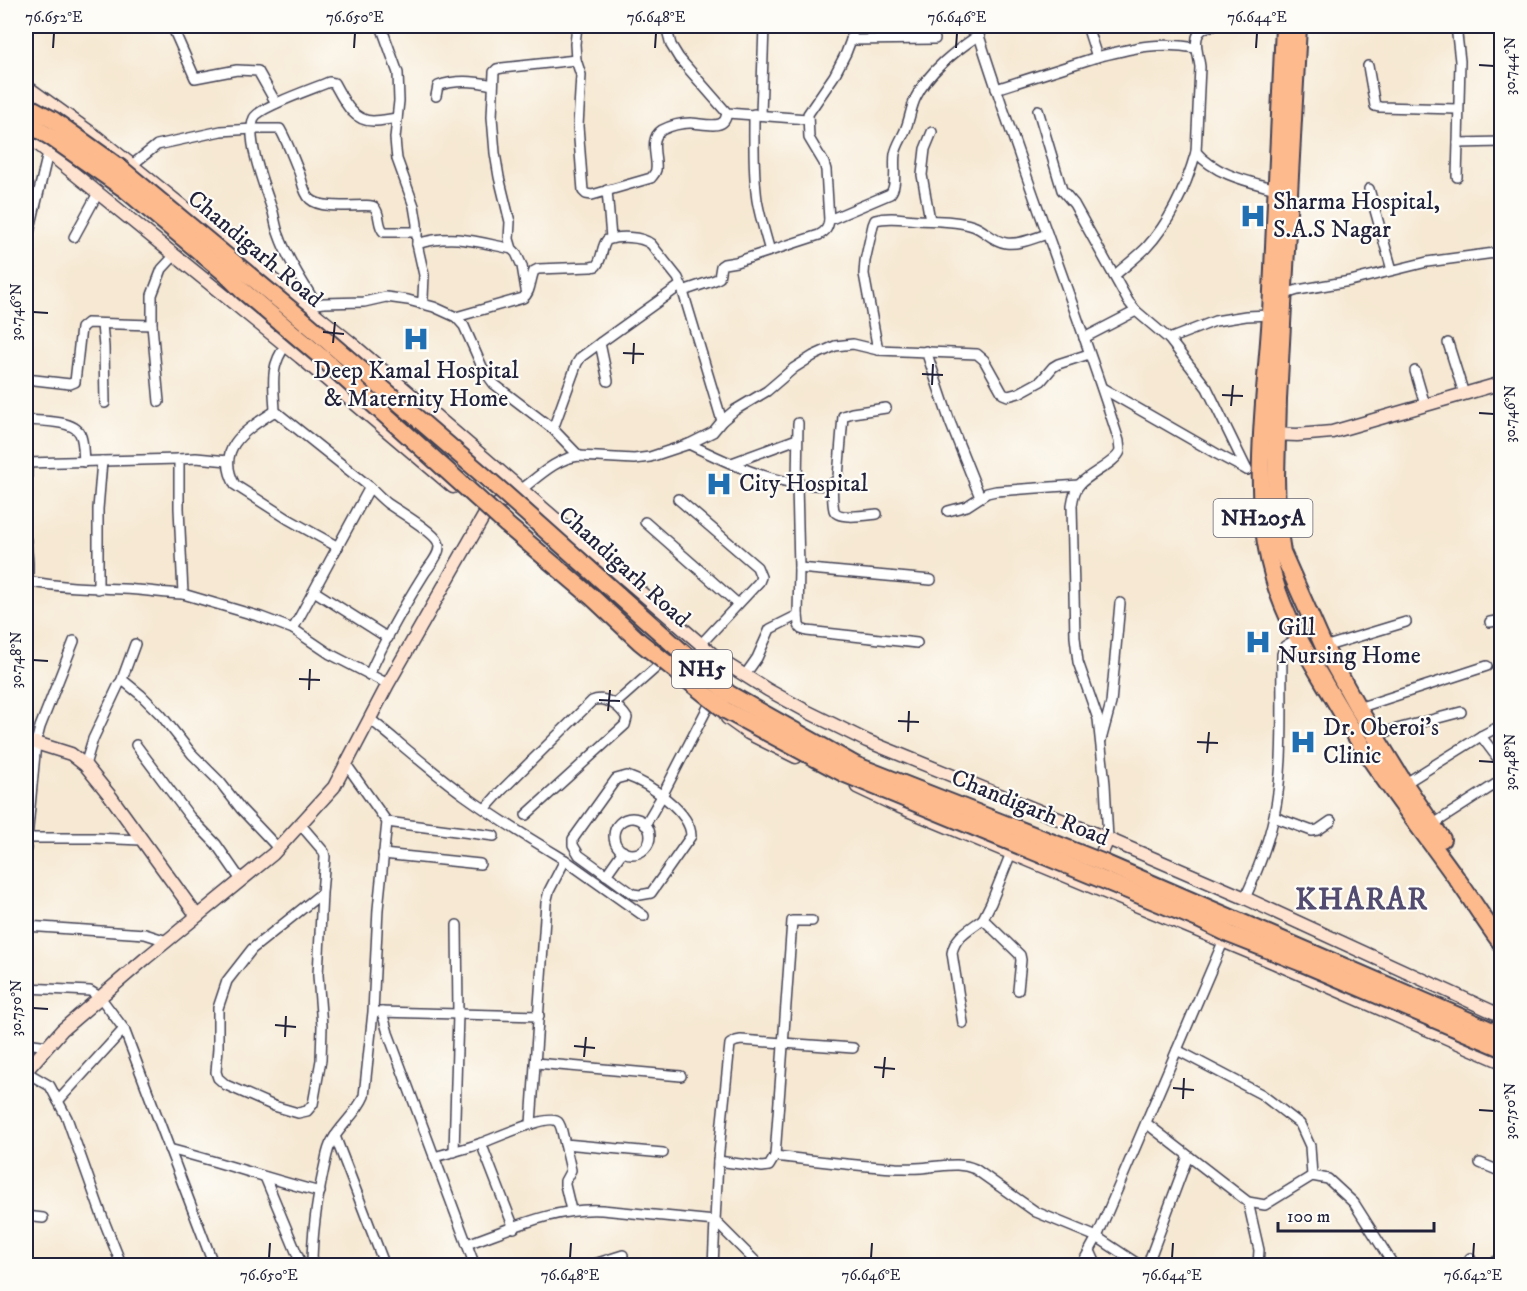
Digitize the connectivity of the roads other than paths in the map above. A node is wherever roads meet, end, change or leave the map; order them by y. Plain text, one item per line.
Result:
1 (172, 26) edge
2 (381, 26) edge
3 (577, 26) edge
4 (666, 26) edge
5 (764, 26) edge
6 (854, 26) edge
7 (1087, 26) edge
8 (1213, 26) edge
9 (1284, 26) edge
10 (1298, 26) edge
11 (1456, 26) edge
12 (977, 30) edge
13 (935, 39) dead end
14 (851, 40) junction
15 (1196, 48) junction
16 (1097, 57) junction
17 (576, 60) junction
18 (1368, 66) dead end
19 (493, 85) junction
20 (26, 87) edge
21 (996, 89) junction
22 (436, 96) dead end
23 (276, 103) junction
24 (26, 105) edge
25 (1457, 109) junction
26 (1038, 110) dead end
27 (727, 113) junction
28 (758, 114) junction
29 (397, 118) junction
30 (807, 119) junction
31 (26, 122) edge
32 (253, 129) junction
33 (932, 132) dead end
34 (26, 137) edge
35 (1502, 142) edge
36 (1458, 143) junction
37 (1196, 152) junction
38 (48, 153) junction
39 (132, 165) junction
40 (1457, 177) dead end
41 (1276, 189) junction
42 (1369, 189) dead end
43 (608, 190) junction
44 (98, 193) junction
45 (870, 203) junction
46 (830, 220) junction
47 (875, 220) junction
48 (930, 220) junction
49 (417, 232) junction
50 (1047, 234) junction
51 (74, 237) dead end
52 (611, 238) junction
53 (417, 244) junction
54 (26, 245) edge
55 (512, 249) junction
56 (770, 251) junction
57 (1502, 252) edge
58 (175, 255) junction
59 (1392, 270) junction
60 (1114, 276) junction
61 (682, 288) junction
62 (1285, 294) junction
63 (526, 296) junction
64 (420, 304) junction
65 (311, 305) junction
66 (1136, 311) junction
67 (1271, 315) junction
68 (456, 317) junction
69 (102, 324) junction
70 (152, 325) junction
71 (1084, 338) junction
72 (1169, 339) junction
73 (600, 343) junction
74 (1448, 343) dead end
75 (286, 345) junction
76 (878, 350) junction
77 (926, 351) junction
78 (1089, 354) junction
79 (1415, 371) dead end
80 (26, 378) edge
81 (608, 381) dead end
82 (1502, 383) edge
83 (1102, 388) junction
84 (1464, 394) junction
85 (159, 402) dead end
86 (105, 403) dead end
87 (1425, 405) junction
88 (886, 408) dead end
89 (275, 411) junction
90 (26, 420) edge
91 (722, 421) junction
92 (798, 423) dead end
93 (554, 429) junction
94 (1270, 434) junction
95 (798, 439) junction
96 (688, 444) junction
97 (579, 456) junction
98 (179, 459) junction
99 (228, 460) junction
100 (102, 461) junction
101 (84, 462) junction
102 (26, 463) edge
103 (732, 463) junction
104 (1261, 474) junction
105 (797, 484) junction
106 (832, 484) junction
107 (1078, 485) junction
108 (370, 487) junction
109 (522, 489) junction
110 (980, 497) junction
111 (678, 499) dead end
112 (26, 502) edge
113 (948, 511) dead end
114 (485, 514) junction
115 (877, 514) dead end
116 (645, 522) dead end
117 (26, 540) edge
118 (338, 547) junction
119 (799, 568) junction
120 (931, 580) dead end
121 (27, 581) edge
122 (98, 589) junction
123 (314, 591) junction
124 (183, 594) junction
125 (1120, 603) dead end
126 (738, 604) junction
127 (798, 615) junction
128 (1502, 620) edge
129 (1406, 622) dead end
130 (1490, 622) dead end
131 (293, 629) junction
132 (388, 638) junction
133 (1299, 638) junction
134 (74, 641) dead end
135 (917, 643) dead end
136 (135, 644) dead end
137 (701, 645) junction
138 (1324, 647) junction
139 (659, 665) junction
140 (1487, 666) dead end
141 (369, 675) junction
142 (745, 675) junction
143 (121, 682) junction
144 (388, 684) junction
145 (615, 704) junction
146 (709, 705) junction
147 (1358, 708) junction
148 (1461, 712) dead end
149 (370, 718) junction
150 (1502, 725) edge
151 (1374, 735) junction
152 (1481, 736) junction
153 (31, 742) edge
154 (1101, 742) junction
155 (136, 745) dead end
156 (346, 764) junction
157 (1502, 764) edge
158 (85, 765) junction
159 (1502, 780) edge
160 (1399, 787) junction
161 (662, 796) junction
162 (485, 809) junction
163 (526, 815) dead end
164 (1274, 816) junction
165 (1331, 821) dead end
166 (387, 822) junction
167 (300, 824) junction
168 (645, 825) junction
169 (1432, 825) junction
170 (27, 833) edge
171 (494, 836) dead end
172 (1108, 839) junction
173 (141, 840) junction
174 (278, 848) junction
175 (26, 849) edge
176 (623, 851) junction
177 (1011, 853) junction
178 (383, 854) junction
179 (565, 860) junction
180 (480, 864) dead end
181 (606, 875) junction
182 (241, 880) junction
183 (1087, 885) junction
184 (322, 893) junction
185 (1245, 898) junction
186 (197, 916) junction
187 (644, 916) dead end
188 (983, 919) junction
189 (812, 921) dead end
190 (1502, 924) edge
191 (457, 925) dead end
192 (26, 926) edge
193 (166, 941) junction
194 (1223, 942) junction
195 (1502, 944) edge
196 (26, 988) edge
197 (1018, 990) dead end
198 (100, 997) junction
199 (377, 1012) junction
200 (458, 1014) junction
201 (539, 1016) junction
202 (1502, 1016) edge
203 (963, 1023) dead end
204 (124, 1029) junction
205 (1502, 1035) edge
206 (783, 1042) junction
207 (26, 1043) edge
208 (48, 1046) junction
209 (853, 1048) dead end
210 (1502, 1048) edge
211 (1177, 1050) junction
212 (1502, 1062) edge
213 (536, 1063) junction
214 (26, 1072) edge
215 (681, 1076) dead end
216 (58, 1101) junction
217 (531, 1124) junction
218 (1146, 1124) junction
219 (335, 1136) junction
220 (481, 1143) junction
221 (564, 1144) junction
222 (169, 1149) junction
223 (454, 1152) junction
224 (663, 1153) dead end
225 (775, 1156) junction
226 (1188, 1156) junction
227 (434, 1157) junction
228 (718, 1161) junction
229 (1480, 1163) dead end
230 (1502, 1170) edge
231 (1312, 1176) junction
232 (265, 1177) junction
233 (320, 1192) junction
234 (1248, 1202) junction
235 (571, 1210) junction
236 (26, 1216) edge
237 (43, 1218) dead end
238 (715, 1221) junction
239 (514, 1228) junction
240 (1097, 1237) junction
241 (467, 1244) junction
242 (1090, 1251) junction
243 (623, 1255) dead end
244 (1502, 1258) edge
245 (122, 1266) edge
246 (214, 1266) edge
247 (302, 1266) edge
248 (312, 1266) edge
249 (385, 1266) edge
250 (475, 1266) edge
251 (588, 1266) edge
252 (713, 1266) edge
253 (760, 1266) edge
254 (1081, 1266) edge
255 (1097, 1266) edge
256 (1141, 1266) edge
257 (1147, 1266) edge
258 (1258, 1266) edge
259 (1394, 1266) edge
260 (1487, 1266) edge

1 - 23 street
2 - 29 street
3 - 17 street
4 - 27 street
5 - 28 street
6 - 14 street
7 - 16 street
8 - 15 street
9 - 41 highway, NH205A
10 - 62 highway, NH205A
11 - 25 street
12 - 21 street
12 - 45 street
13 - 14 street
14 - 30 street
15 - 16 street
15 - 37 street
16 - 21 street
17 - 19 street
17 - 43 street
18 - 25 street
19 - 22 street
19 - 55 street
20 - 39 main road
21 - 50 street
23 - 29 street
23 - 32 street
24 - 205 highway, Chandigarh Road / NH5, bridge
25 - 36 street
26 - 60 street
27 - 28 street
27 - 43 street
28 - 30 street
28 - 56 street
29 - 49 street
30 - 46 street
31 - 210 highway, NH5, bridge
32 - 39 street
32 - 49 street
32 - 65 street
33 - 48 street
34 - 38 main road
35 - 36 street
36 - 40 street
37 - 41 street
37 - 60 street
38 - 44 main road
38 - 54 street
39 - 65 main road
41 - 67 highway, NH205A
42 - 59 street
43 - 52 street
44 - 51 street
44 - 58 main road
45 - 46 street
45 - 47 street
46 - 56 street
47 - 48 street
47 - 76 street
48 - 50 street
49 - 53 street
50 - 71 street
52 - 61 street
52 - 63 street
53 - 55 street
53 - 64 street
55 - 63 street
56 - 61 street
57 - 59 street
58 - 70 street
58 - 75 main road
59 - 62 street
60 - 66 street
61 - 73 street
61 - 91 street
62 - 94 highway, NH205A
63 - 68 street
64 - 65 street
64 - 68 street
65 - 109 main road
66 - 71 street
66 - 72 street
67 - 72 street
67 - 94 highway, NH205A
68 - 93 street
69 - 70 street
69 - 80 street
69 - 86 street
70 - 85 street
71 - 78 street
72 - 104 street
73 - 81 street
73 - 93 street
74 - 84 street
75 - 89 street
75 - 114 main road
76 - 77 street
76 - 91 street
77 - 78 street
77 - 110 street
78 - 83 street
79 - 87 street
82 - 84 main road
83 - 104 street
83 - 107 street
84 - 87 main road
87 - 94 main road
88 - 106 street
89 - 99 street
89 - 108 street
90 - 101 street
91 - 96 street
92 - 95 street
93 - 97 street
94 - 104 highway, NH205A
95 - 103 street
95 - 105 street
96 - 97 street
96 - 103 street
97 - 109 street
98 - 99 street
98 - 100 street
98 - 124 street
99 - 118 street
100 - 101 street
100 - 122 street
101 - 102 street
102 - 112 street
103 - 105 street
104 - 133 highway, NH205A
104 - 138 highway, NH205A
105 - 106 street
105 - 119 street
106 - 115 street
107 - 110 street
107 - 154 street
108 - 118 street
108 - 132 street
109 - 114 main road
109 - 137 main road
110 - 113 street
111 - 126 street
114 - 139 main road
114 - 144 main road
116 - 126 street
117 - 121 street
118 - 123 street
119 - 120 street
119 - 127 street
121 - 122 street
122 - 124 street
123 - 131 street
123 - 132 street
124 - 131 street
125 - 154 street
126 - 137 street
127 - 135 street
127 - 142 street
128 - 130 street
129 - 138 street
131 - 141 street
132 - 141 street
133 - 160 highway, NH205A
133 - 164 street
134 - 153 street
136 - 143 street
137 - 142 main road
138 - 147 highway, NH205A
139 - 145 street
139 - 146 main road
140 - 147 street
141 - 144 street
142 - 172 main road
143 - 158 street
143 - 174 street
144 - 149 main road
145 - 162 street
145 - 163 street
146 - 161 street
146 - 177 main road
147 - 151 highway, NH205A
148 - 151 street
149 - 156 main road
149 - 162 street
150 - 152 street
151 - 160 highway, NH205A
152 - 157 street
152 - 160 street
153 - 158 main road
153 - 170 street
154 - 172 street
155 - 182 street
156 - 166 street
156 - 167 main road
158 - 173 main road
159 - 169 street
160 - 169 highway, NH205A
160 - 195 highway, NH205A
161 - 168 street
161 - 181 street
161 - 181 street
162 - 179 street
164 - 165 street
164 - 185 street
166 - 171 street
166 - 178 street
167 - 174 main road
167 - 184 street
168 - 176 street
168 - 176 street
169 - 190 highway, NH205A
170 - 173 street
170 - 175 street
172 - 183 main road
172 - 185 main road
173 - 186 main road
174 - 182 main road
176 - 181 street
177 - 183 main road
177 - 188 street
178 - 180 street
178 - 199 street
179 - 187 street
179 - 201 street
182 - 186 main road
183 - 194 main road
184 - 184 street
185 - 202 main road
186 - 193 main road
188 - 197 street
188 - 203 street
189 - 206 street
191 - 200 street
192 - 193 street
193 - 198 main road
194 - 211 street
194 - 212 main road
196 - 198 street
198 - 204 street
198 - 208 main road
199 - 200 street
199 - 219 street
199 - 227 street
200 - 201 street
200 - 223 street
201 - 213 street
204 - 216 street
204 - 222 street
206 - 209 street
206 - 225 street
206 - 228 street
207 - 208 street
208 - 214 main road
211 - 218 street
211 - 231 street
213 - 215 street
213 - 217 street
214 - 216 street
216 - 245 street
217 - 220 street
217 - 221 street
218 - 226 street
218 - 240 street
219 - 233 street
219 - 249 street
220 - 223 street
220 - 239 street
221 - 224 street
221 - 235 street
222 - 232 street
222 - 246 street
223 - 227 street
225 - 228 street
225 - 240 street
226 - 234 street
226 - 257 street
227 - 241 street
228 - 238 street
229 - 230 street
231 - 234 street
231 - 259 street
232 - 233 street
232 - 247 street
233 - 248 street
234 - 258 street
235 - 238 street
235 - 239 street
236 - 237 street
238 - 252 street
238 - 253 street
239 - 241 street
240 - 242 street
240 - 256 street
241 - 250 street
242 - 254 street
242 - 255 street
243 - 251 street
244 - 260 street

